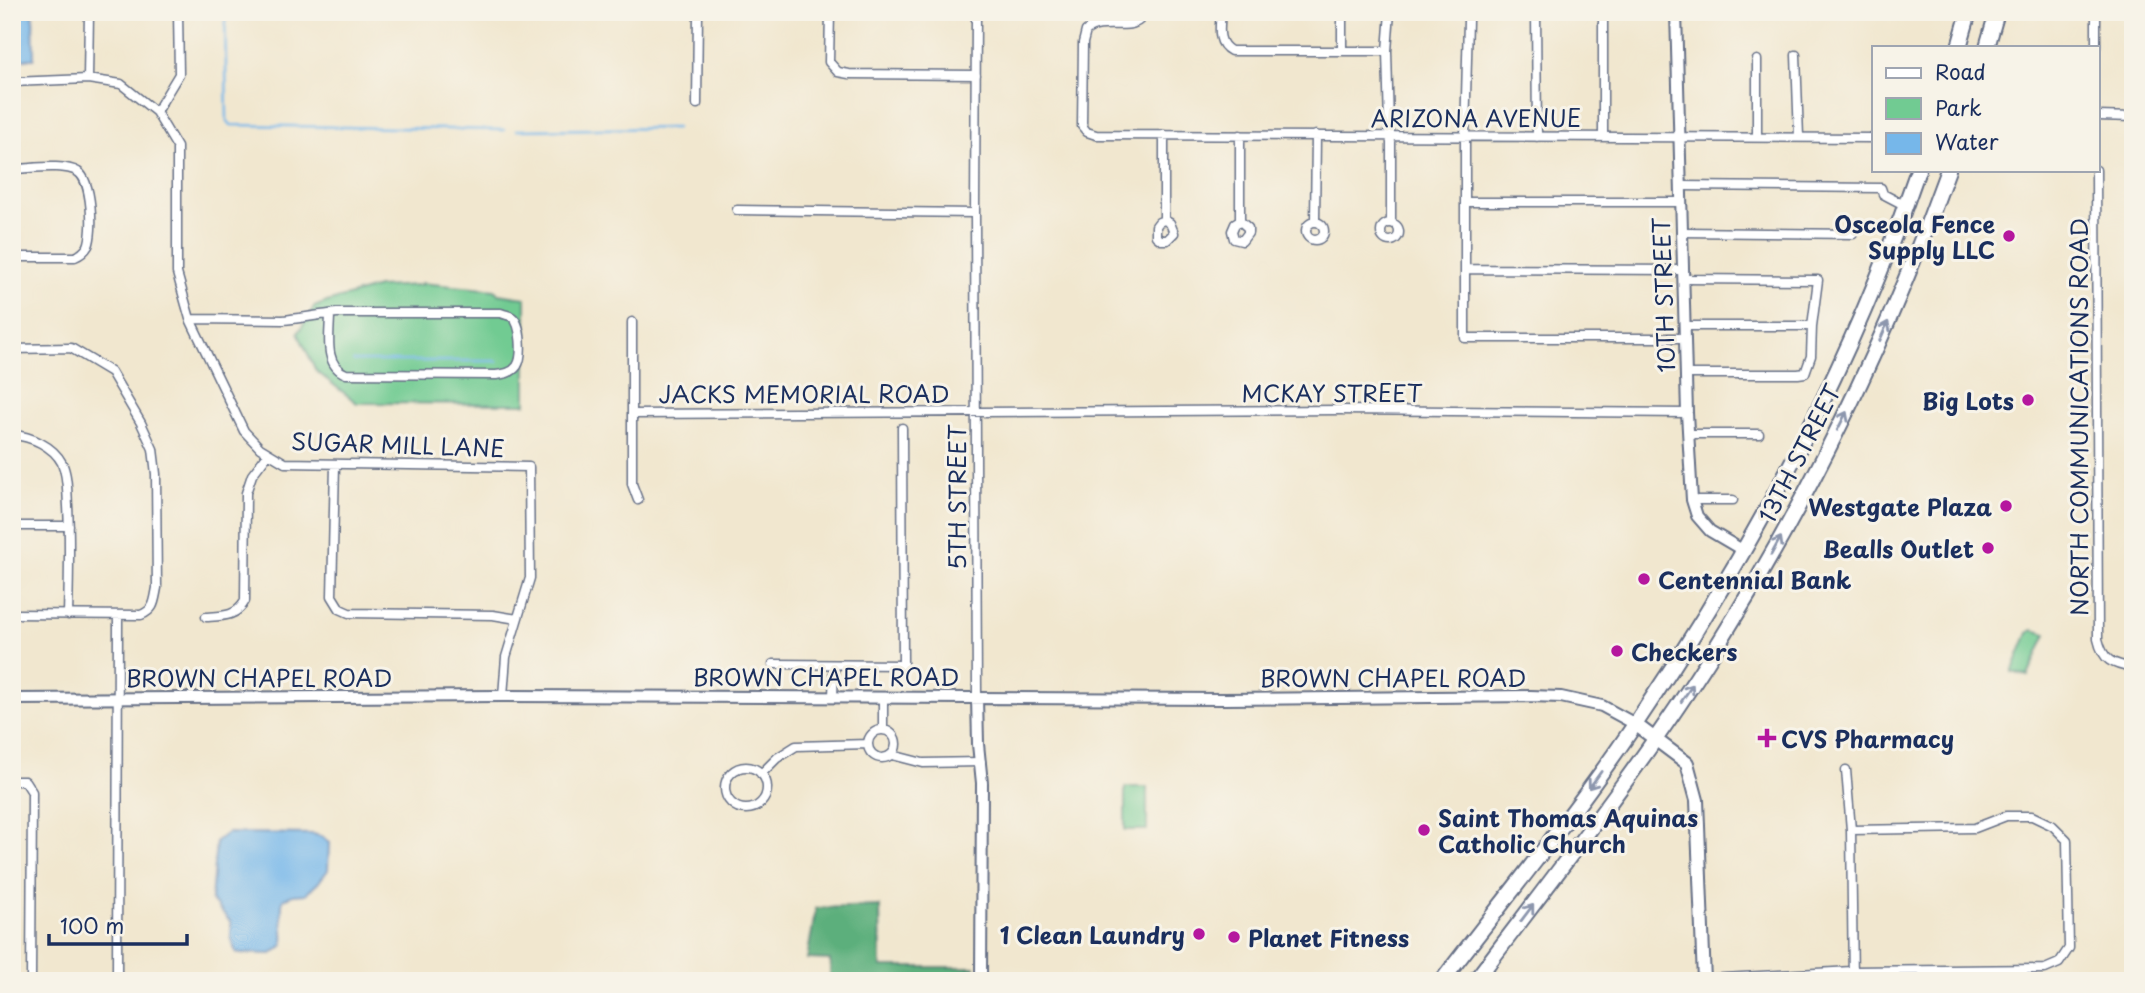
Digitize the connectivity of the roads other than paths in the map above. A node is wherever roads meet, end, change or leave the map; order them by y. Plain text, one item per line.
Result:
1 (89, 12) edge
2 (178, 12) edge
3 (698, 12) edge
4 (830, 12) edge
5 (976, 12) edge
6 (1144, 12) edge
7 (1221, 12) edge
8 (1342, 12) edge
9 (1390, 12) edge
10 (1536, 12) edge
11 (1676, 12) edge
12 (1969, 12) edge
13 (1988, 12) edge
14 (1997, 12) edge
15 (2096, 12) edge
16 (1604, 15) dead end
17 (1468, 20) dead end
18 (1963, 43) edge
19 (1988, 45) edge
20 (2096, 46) edge
21 (1342, 51) junction
22 (1387, 51) junction
23 (1796, 54) dead end
24 (1757, 60) dead end
25 (976, 75) junction
26 (88, 79) junction
27 (12, 82) edge
28 (697, 104) dead end
29 (156, 112) junction
30 (2100, 116) edge
31 (2133, 117) edge
32 (1164, 135) junction
33 (1240, 135) junction
34 (1316, 135) junction
35 (1390, 135) junction
36 (1465, 136) junction
37 (1537, 137) junction
38 (1604, 137) junction
39 (1757, 137) junction
40 (1799, 137) junction
41 (1680, 138) junction
42 (1872, 138) edge
43 (12, 169) edge
44 (1917, 172) edge
45 (1938, 172) edge
46 (1947, 172) edge
47 (2096, 172) edge
48 (1681, 187) junction
49 (1466, 202) junction
50 (1682, 202) junction
51 (1906, 206) junction
52 (737, 210) dead end
53 (975, 213) junction
54 (1931, 216) junction
55 (1164, 220) dead end
56 (1240, 221) dead end
57 (1315, 222) dead end
58 (1391, 222) dead end
59 (1683, 232) junction
60 (1853, 234) dead end
61 (12, 257) edge
62 (1465, 269) junction
63 (1684, 274) junction
64 (330, 314) junction
65 (190, 319) junction
66 (632, 322) dead end
67 (1812, 326) junction
68 (1685, 332) junction
69 (12, 349) edge
70 (1687, 374) junction
71 (977, 411) junction
72 (1687, 413) junction
73 (632, 414) junction
74 (902, 428) dead end
75 (1688, 434) junction
76 (1759, 434) dead end
77 (12, 435) edge
78 (268, 454) junction
79 (335, 465) junction
80 (638, 500) dead end
81 (1692, 500) junction
82 (1733, 500) dead end
83 (12, 526) edge
84 (69, 526) junction
85 (1744, 551) junction
86 (12, 614) edge
87 (68, 615) junction
88 (118, 615) junction
89 (206, 617) dead end
90 (517, 619) junction
91 (773, 664) dead end
92 (834, 665) junction
93 (2133, 668) edge
94 (503, 696) junction
95 (977, 697) junction
96 (833, 698) junction
97 (883, 698) junction
98 (12, 699) edge
99 (118, 699) junction
100 (1635, 724) junction
101 (883, 730) junction
102 (1656, 739) junction
103 (868, 744) junction
104 (892, 755) junction
105 (981, 762) junction
106 (1846, 770) dead end
107 (761, 774) junction
108 (12, 781) edge
109 (1851, 830) junction
110 (1852, 976) edge
111 (1704, 980) edge
112 (31, 981) edge
113 (117, 981) edge
114 (981, 981) edge
115 (1442, 981) edge
116 (1475, 981) edge

1 - 26 street
2 - 29 street
3 - 28 street
4 - 25 street
5 - 25 street, 5TH STREET
6 - 32 street, ARIZONA AVENUE
7 - 21 street
8 - 21 street
9 - 22 street
10 - 37 street
11 - 41 street, 10TH STREET
12 - 18 highway
13 - 19 highway
14 - 19 highway
15 - 20 street
16 - 38 street
17 - 36 street
21 - 22 street
22 - 35 street
23 - 40 street
24 - 39 street
25 - 53 street, 5TH STREET
26 - 27 street, SUGAR MILL LANE
26 - 29 street, SUGAR MILL LANE
29 - 65 street, SUGAR MILL LANE
30 - 31 street
32 - 33 street, ARIZONA AVENUE
32 - 55 street
33 - 34 street, ARIZONA AVENUE
33 - 56 street
34 - 35 street, ARIZONA AVENUE
34 - 57 street
35 - 36 street, ARIZONA AVENUE
35 - 58 street
36 - 37 street, ARIZONA AVENUE
36 - 49 street
37 - 38 street, ARIZONA AVENUE
38 - 41 street, ARIZONA AVENUE
39 - 40 street, ARIZONA AVENUE
39 - 41 street, ARIZONA AVENUE
40 - 42 street, ARIZONA AVENUE
41 - 48 street, 10TH STREET
43 - 61 street
44 - 51 highway, 13TH STREET
45 - 54 highway
46 - 54 highway, 13TH STREET
47 - 93 street, NORTH COMMUNICATIONS ROAD
48 - 50 street, 10TH STREET
48 - 51 street
49 - 50 street
49 - 62 street
50 - 59 street, 10TH STREET
51 - 85 highway, 13TH STREET
52 - 53 street
53 - 71 street, 5TH STREET
102 -> 54 highway, 13TH STREET
59 - 60 street
59 - 63 street, 10TH STREET
62 - 63 street
62 - 68 street
63 - 67 street
63 - 68 street, 10TH STREET
64 - 64 street
64 - 65 street
65 - 78 street, SUGAR MILL LANE
66 - 73 street, JACKS MEMORIAL ROAD
67 - 68 street
67 - 70 street
68 - 70 street, 10TH STREET
69 - 88 street
70 - 72 street, 10TH STREET
71 - 72 street, MCKAY STREET
71 - 73 street, JACKS MEMORIAL ROAD
71 - 95 street, 5TH STREET
72 - 75 street, 10TH STREET
73 - 80 street, JACKS MEMORIAL ROAD
74 - 92 street
75 - 76 street
75 - 81 street, 10TH STREET
77 - 84 street
78 - 79 street, SUGAR MILL LANE
78 - 89 street
79 - 90 street
79 - 90 street, SUGAR MILL LANE
81 - 82 street
81 - 85 street, 10TH STREET
83 - 84 street
84 - 87 street
85 - 100 highway, 13TH STREET
86 - 87 street
87 - 88 street
88 - 99 street
90 - 94 street, SUGAR MILL LANE
91 - 92 street
92 - 96 street
94 - 96 street, BROWN CHAPEL ROAD
94 - 99 street, BROWN CHAPEL ROAD
95 - 97 street, BROWN CHAPEL ROAD
95 - 100 street, BROWN CHAPEL ROAD
95 - 105 street, 5TH STREET
96 - 97 street, BROWN CHAPEL ROAD
97 - 101 street
98 - 99 street, BROWN CHAPEL ROAD
99 - 113 street
100 - 102 main road
100 -> 115 highway, 13TH STREET
101 - 103 street
101 - 104 street
102 - 111 main road
116 -> 102 highway, 13TH STREET
103 - 104 street
103 - 107 street
104 - 105 street
105 - 114 street, 5TH STREET
106 - 109 street
107 - 107 street
108 - 112 street
109 - 110 street
109 - 110 street
110 - 111 street

